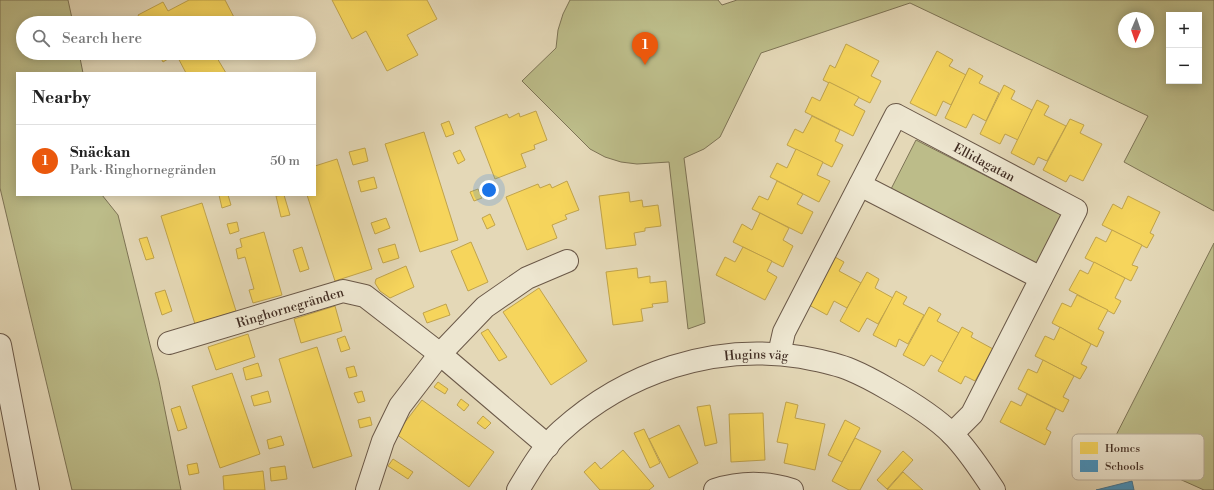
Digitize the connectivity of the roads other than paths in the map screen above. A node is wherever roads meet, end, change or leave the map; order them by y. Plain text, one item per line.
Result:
1 (860, 185) junction
2 (568, 261) dead end
3 (1041, 278) junction
4 (169, 344) dead end
5 (0, 345) edge
6 (440, 354) junction
7 (779, 354) junction
8 (952, 434) junction
9 (548, 446) junction
10 (28, 490) edge
11 (367, 490) edge
12 (518, 490) edge
13 (715, 490) edge
14 (792, 490) edge
15 (994, 490) edge

1 - 3 street
1 - 3 street, Ellidagatan
1 - 7 street, Ellidagatan
2 - 6 street
3 - 8 street, Ellidagatan
4 - 6 street, Ringhornegränden
5 - 10 street
6 - 9 street, Ringhornegränden
6 - 11 street
7 - 8 street, Hugins väg
7 - 9 street, Hugins väg
8 - 15 street, Hugins väg
9 - 12 street, Hugins väg
13 - 14 street

